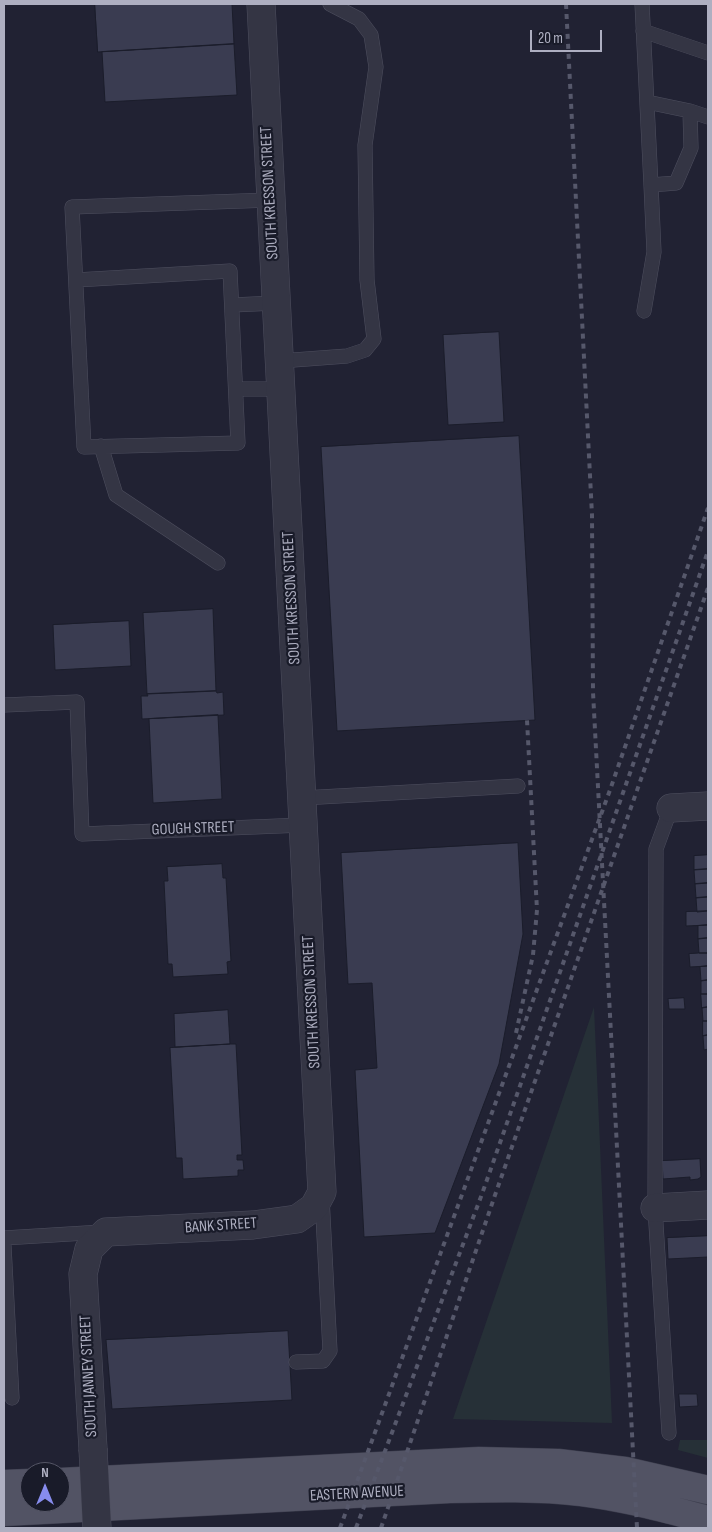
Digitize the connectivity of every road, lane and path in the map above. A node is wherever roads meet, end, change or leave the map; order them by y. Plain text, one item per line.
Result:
1 (261, 4) edge
2 (330, 4) edge
3 (642, 4) edge
4 (643, 31) junction
5 (708, 53) edge
6 (647, 102) junction
7 (690, 111) junction
8 (708, 117) edge
9 (651, 185) junction
10 (270, 200) junction
11 (76, 280) junction
12 (276, 303) junction
13 (232, 306) junction
14 (644, 312) dead end
15 (280, 360) junction
16 (236, 389) junction
17 (281, 389) junction
18 (101, 446) junction
19 (218, 563) dead end
20 (4, 705) edge
21 (518, 786) dead end
22 (302, 798) junction
23 (708, 806) edge
24 (671, 808) joint
25 (304, 824) junction
26 (322, 1192) junction
27 (708, 1205) edge
28 (655, 1208) junction
29 (106, 1232) junction
30 (4, 1238) edge
31 (4, 1246) edge
32 (296, 1362) dead end
33 (12, 1398) dead end
34 (669, 1433) dead end
35 (70, 1481) edge
36 (20, 1483) edge
37 (4, 1484) edge
38 (708, 1490) edge
39 (4, 1512) edge
40 (708, 1520) edge
41 (97, 1528) edge

1 - 10 street, SOUTH KRESSON STREET
2 - 15 lane
3 - 4 lane
4 - 5 lane
4 - 6 lane
6 - 7 lane
6 - 9 lane
7 - 8 lane
7 - 9 lane
9 - 14 lane
10 - 11 lane
10 - 12 street, SOUTH KRESSON STREET
11 - 13 lane
11 - 18 lane
12 - 13 lane
12 - 15 street, SOUTH KRESSON STREET
13 - 16 lane
15 - 17 street, SOUTH KRESSON STREET
16 - 17 lane
16 - 18 lane
17 - 22 street, SOUTH KRESSON STREET
18 - 19 lane
20 - 25 lane, GOUGH STREET
21 - 22 lane
22 - 25 street, SOUTH KRESSON STREET
23 - 24 street
24 - 28 lane
25 - 26 street, SOUTH KRESSON STREET
26 - 29 street, BANK STREET
26 - 32 lane
27 - 28 street
28 - 34 lane
29 - 30 lane
29 - 41 street, SOUTH JANNEY STREET, bridge
31 - 33 lane
35 - 38 main road, EASTERN AVENUE
36 - 37 main road
39 - 40 main road, EASTERN AVENUE

